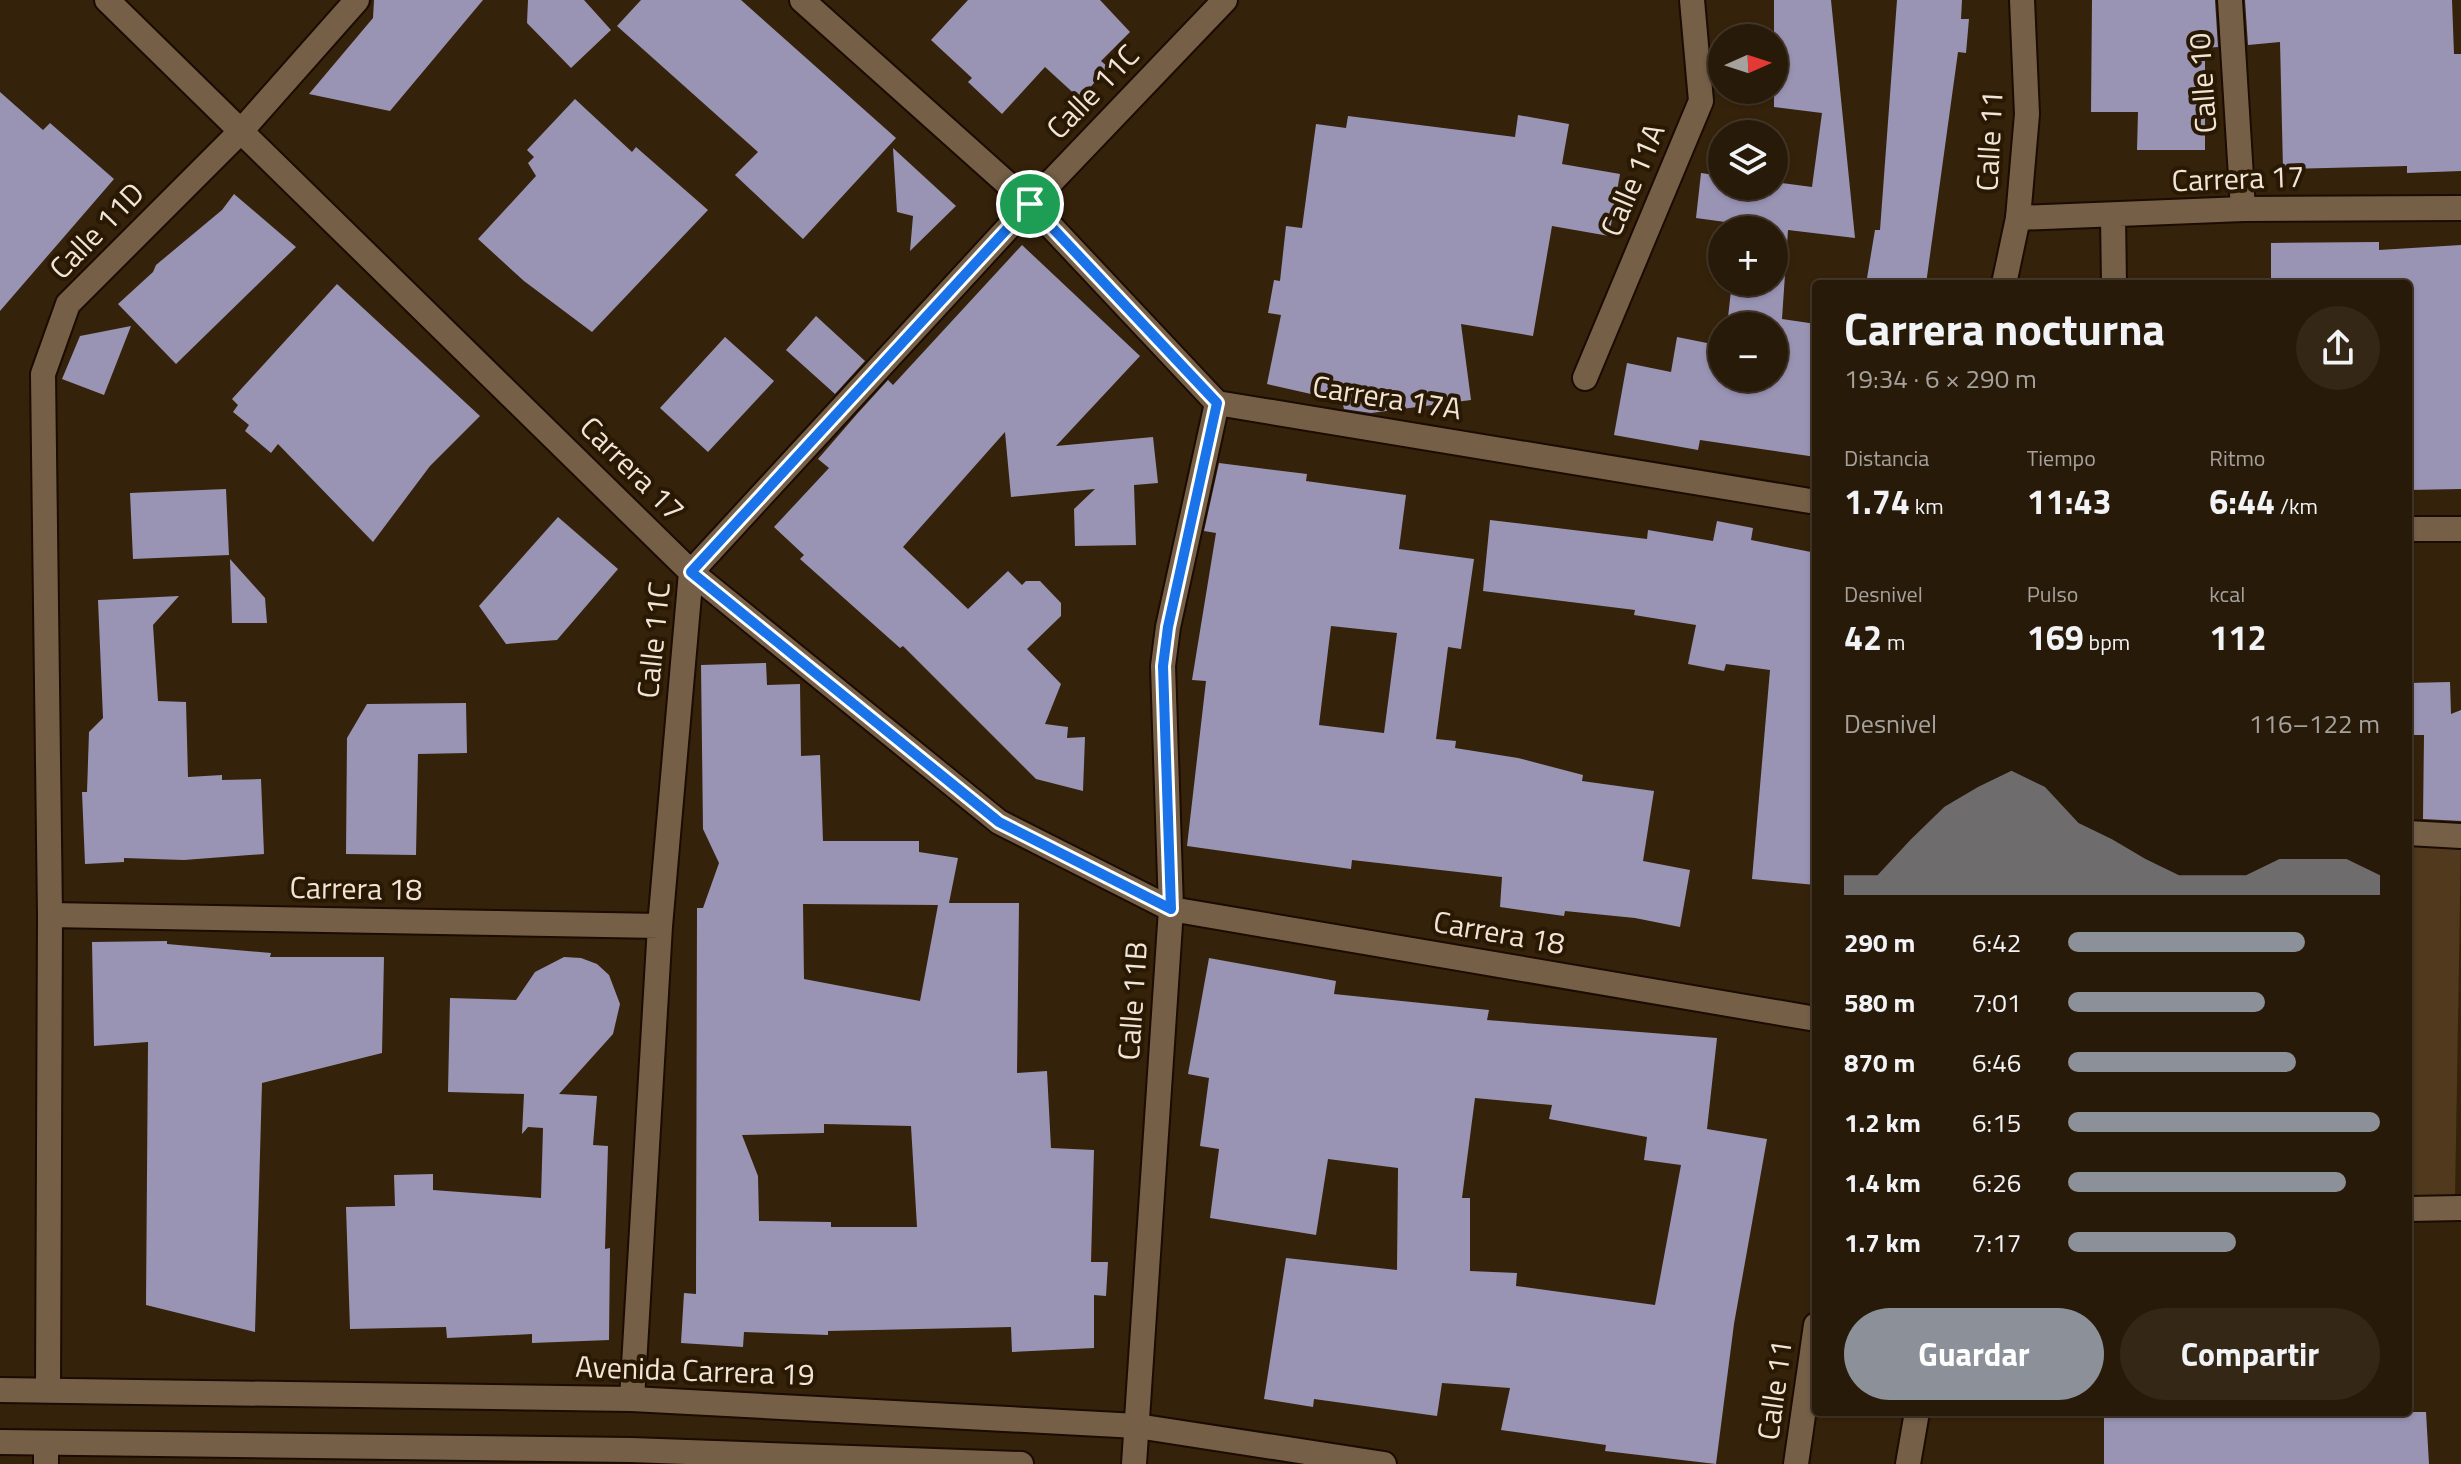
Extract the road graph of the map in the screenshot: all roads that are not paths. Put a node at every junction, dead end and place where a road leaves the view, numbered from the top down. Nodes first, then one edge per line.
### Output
1 (107, 0) edge
2 (357, 0) edge
3 (802, 0) edge
4 (1225, 0) edge
5 (1692, 0) edge
6 (2022, 0) edge
7 (2230, 0) edge
8 (242, 130) junction
9 (1030, 204) junction
10 (2461, 208) edge
11 (2243, 209) junction
12 (2113, 215) junction
13 (2018, 218) junction
14 (2005, 280) edge
15 (2114, 280) edge
16 (1585, 378) dead end
17 (1217, 403) junction
18 (1812, 501) edge
19 (2412, 529) edge
20 (2461, 529) edge
21 (691, 572) junction
22 (2412, 833) edge
23 (2461, 836) edge
24 (1171, 909) junction
25 (50, 915) junction
26 (660, 926) junction
27 (1812, 1018) edge
28 (2461, 1208) edge
29 (2412, 1209) edge
30 (1812, 1353) edge
31 (0, 1390) edge
32 (48, 1390) junction
33 (632, 1399) junction
34 (1916, 1416) edge
35 (1137, 1426) junction
36 (0, 1442) edge
37 (46, 1453) edge
38 (631, 1457) edge
39 (1021, 1464) edge
40 (1134, 1464) edge
41 (1384, 1464) edge
42 (1796, 1464) edge
43 (1908, 1464) edge

1 - 8 street, Carrera 17
2 - 8 street, Calle 11D
3 - 9 street
4 - 9 street, Calle 11C
5 - 16 street, Calle 11A
6 - 13 street, Calle 11
7 - 11 street, Calle 10
8 - 21 street, Carrera 17
8 - 25 street, Calle 11D
9 - 17 street
9 - 21 street, Calle 11C
10 - 11 street, Carrera 17
11 - 12 street, Carrera 17
12 - 13 street, Carrera 17
12 - 15 street
13 - 14 street, Calle 11
17 - 18 street, Carrera 17A
17 - 24 street, Calle 11B
19 - 20 street
21 - 24 street, Carrera 17
21 - 26 street, Calle 11C
22 - 23 street
24 - 27 street, Carrera 18
24 - 35 street, Calle 11B
25 - 26 street, Carrera 18
25 - 32 street, Calle 11D
26 - 33 street, Calle 11C
28 - 29 street
30 - 42 street, Calle 11
31 - 32 street, Avenida Carrera 19
32 - 33 street, Avenida Carrera 19
33 - 35 street, Avenida Carrera 19
34 - 43 street
35 - 40 street, Calle 11B
35 - 41 street, Avenida Carrera 19
36 - 37 street
37 - 38 street
38 - 39 street

